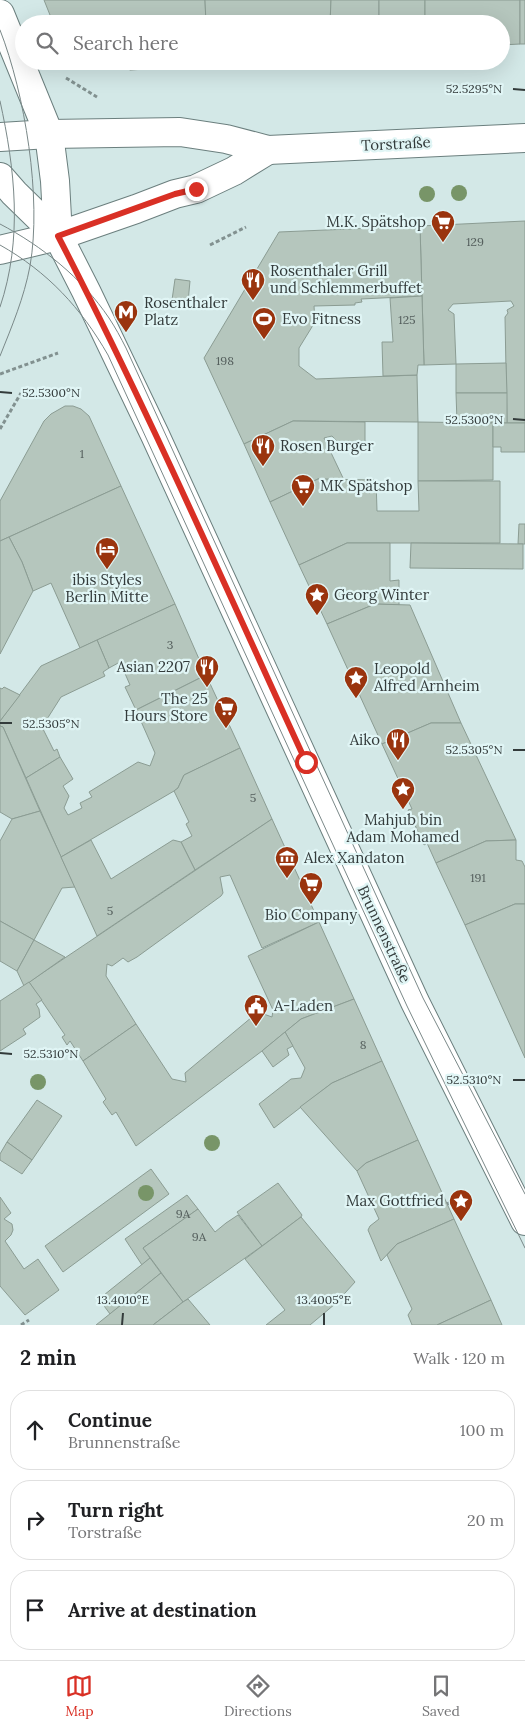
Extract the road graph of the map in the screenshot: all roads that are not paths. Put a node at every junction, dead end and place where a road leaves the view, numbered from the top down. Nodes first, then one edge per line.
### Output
1 (0, 14) edge
2 (15, 51) edge
3 (23, 70) edge
4 (49, 134) junction
5 (0, 137) edge
6 (525, 138) edge
7 (268, 150) junction
8 (0, 177) edge
9 (58, 236) junction
10 (0, 250) edge
11 (525, 1221) edge

1 - 2 main road
3 - 4 main road
4 - 5 main road
4 - 7 main road, Torstraße
4 - 9 main road
6 - 7 main road, Torstraße
7 - 9 main road, Torstraße
8 - 9 main road
9 - 10 main road, Torstraße
9 - 11 main road, Brunnenstraße

